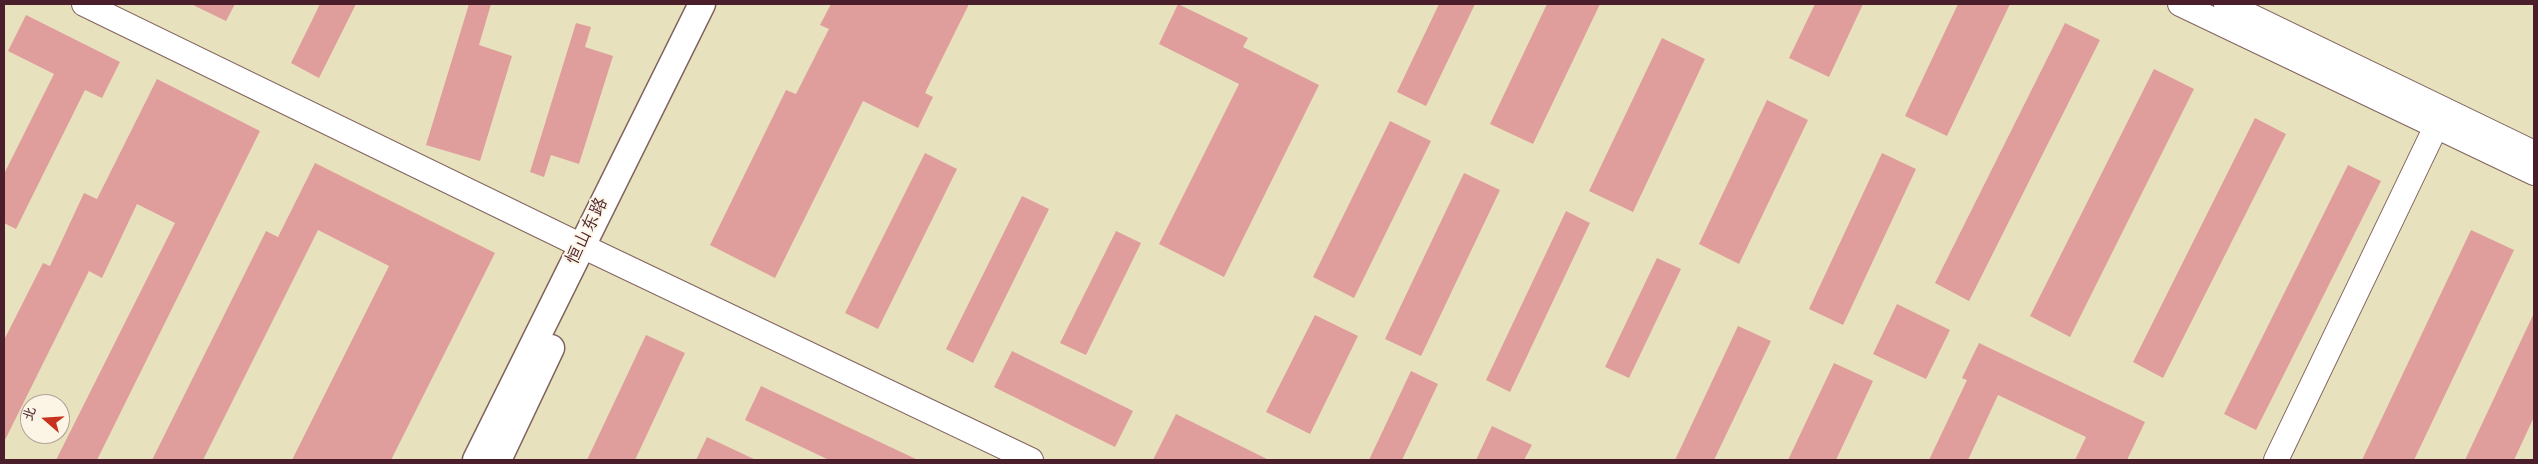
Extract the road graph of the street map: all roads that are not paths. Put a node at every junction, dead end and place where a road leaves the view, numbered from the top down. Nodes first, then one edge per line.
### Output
1 (84, 4) edge
2 (702, 4) edge
3 (718, 4) edge
4 (2180, 4) edge
5 (2226, 4) edge
6 (2447, 122) junction
7 (2534, 153) edge
8 (2534, 174) edge
9 (590, 249) junction
10 (476, 460) edge
11 (498, 460) edge
12 (1031, 460) edge
13 (2276, 460) edge
14 (2294, 460) edge

1 - 9 street
2 - 9 main road, 恒山东路
3 - 9 main road, 恒山东路
4 - 6 street
5 - 6 street
6 - 7 street
6 - 8 street
6 - 13 street
6 - 14 street
9 - 10 main road, 恒山东路
9 - 11 main road, 恒山东路
9 - 12 street

